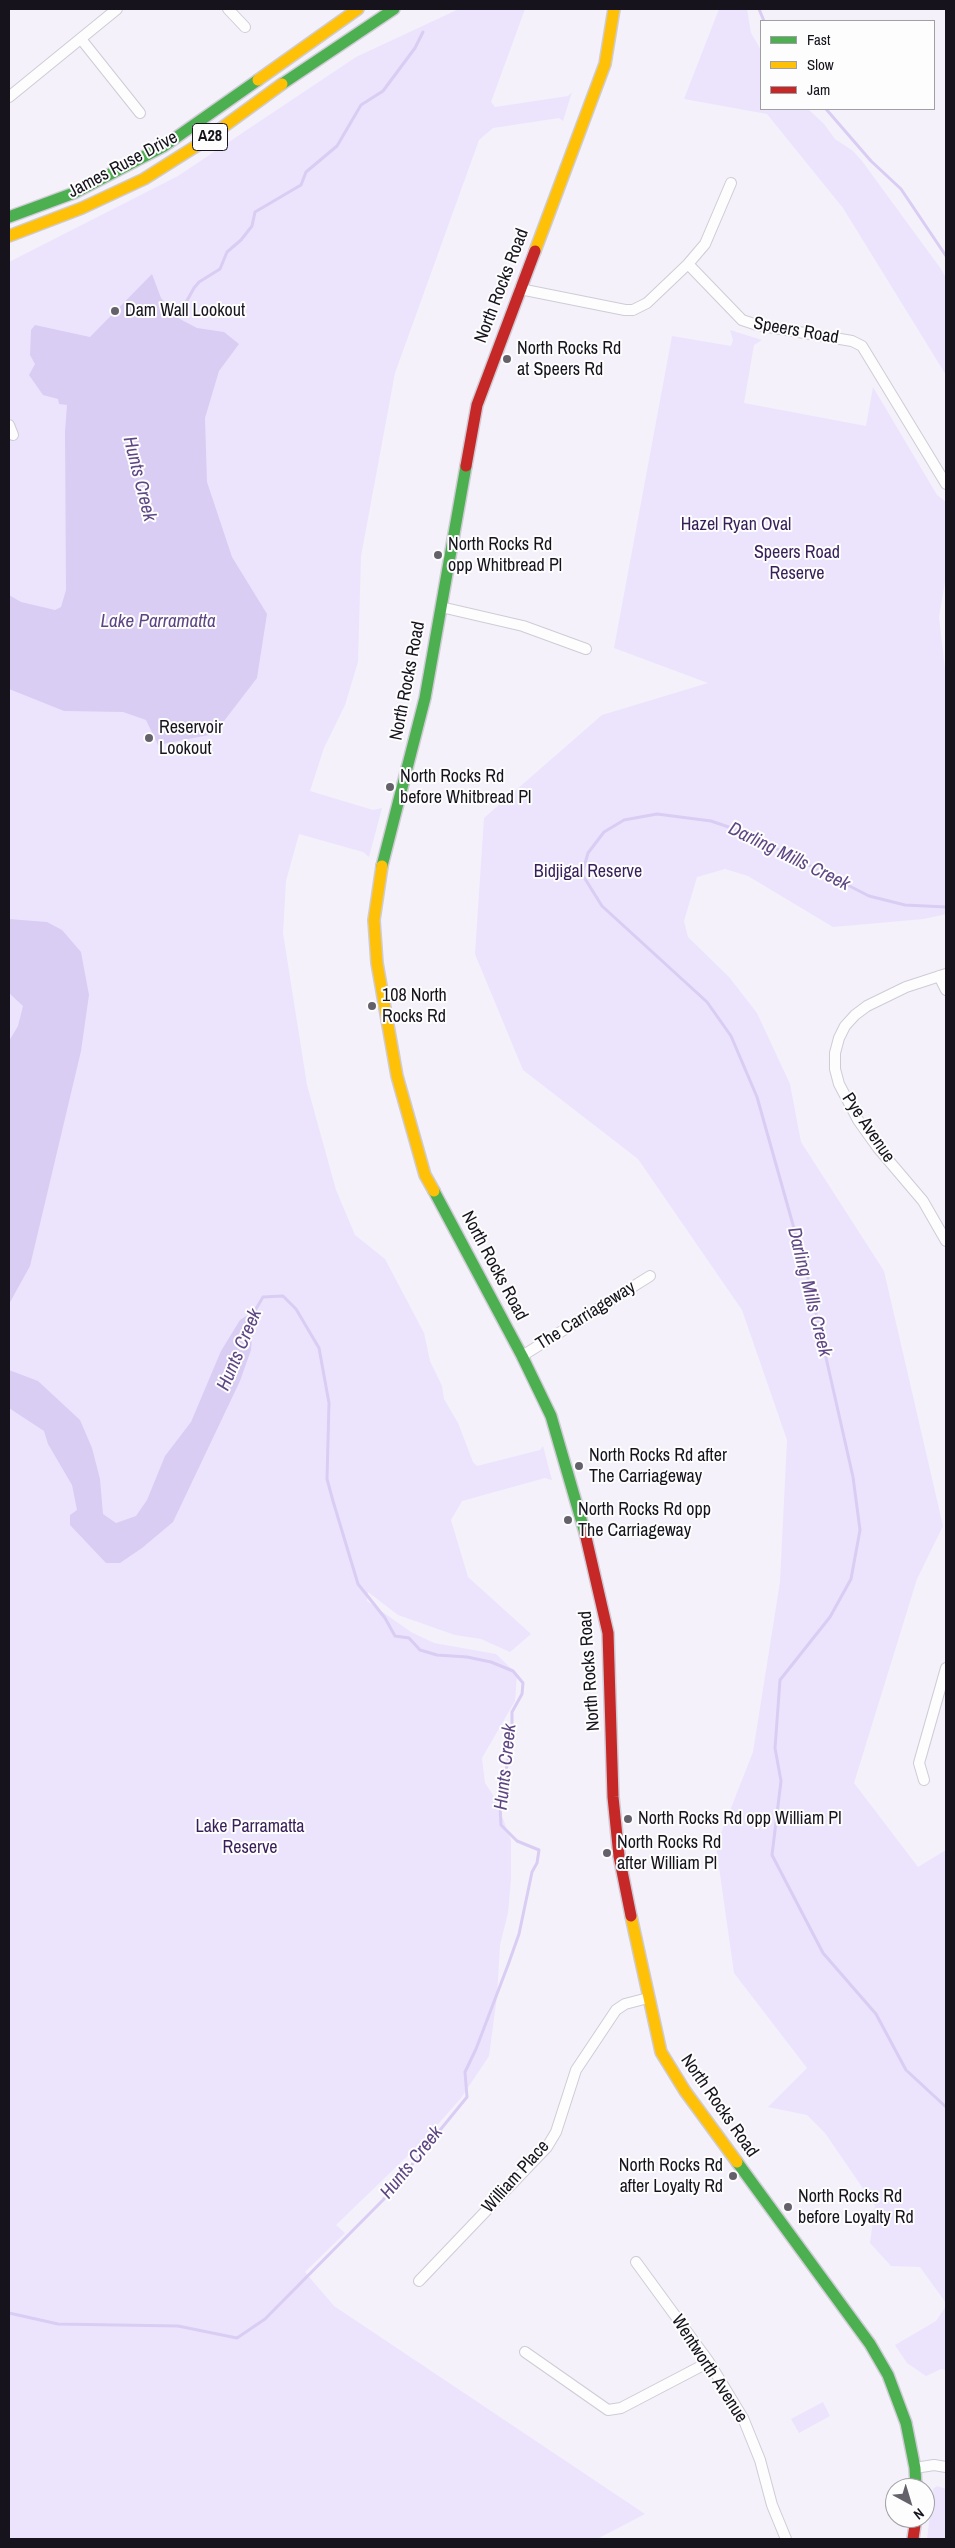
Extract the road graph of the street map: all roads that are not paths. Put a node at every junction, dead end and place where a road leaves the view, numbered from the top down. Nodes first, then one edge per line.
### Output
1 (117, 9) edge
2 (228, 9) edge
3 (358, 9) edge
4 (394, 9) edge
5 (614, 9) edge
6 (245, 27) dead end
7 (81, 39) junction
8 (9, 97) edge
9 (140, 113) dead end
10 (731, 183) dead end
11 (9, 217) edge
12 (9, 236) edge
13 (688, 264) junction
14 (520, 289) junction
15 (946, 484) edge
16 (441, 607) junction
17 (586, 649) dead end
18 (943, 975) edge
19 (946, 990) edge
20 (946, 1241) edge
21 (650, 1276) dead end
22 (522, 1356) junction
23 (946, 1668) edge
24 (924, 1780) dead end
25 (648, 1998) junction
26 (636, 2262) dead end
27 (419, 2281) dead end
28 (525, 2352) dead end
29 (709, 2362) junction
30 (946, 2467) edge
31 (915, 2468) junction
32 (916, 2478) edge
33 (786, 2539) edge

1 - 7 street
2 - 6 street
3 - 11 main road, James Ruse Drive / A28
4 - 12 main road, James Ruse Drive / A28
5 - 14 main road, North Rocks Road
7 - 8 street
7 - 9 street
10 - 13 street
13 - 14 street
13 - 15 street, Speers Road
14 - 16 main road, North Rocks Road
16 - 17 street
16 - 22 main road, North Rocks Road
18 - 19 street
18 - 20 street, Pye Avenue
21 - 22 street, The Carriageway
22 - 25 main road, North Rocks Road
23 - 24 street
25 - 27 street, William Place
25 - 31 main road, North Rocks Road
26 - 29 street, Wentworth Avenue
28 - 29 street
29 - 33 street, Wentworth Avenue
30 - 31 street
31 - 32 main road, North Rocks Road

